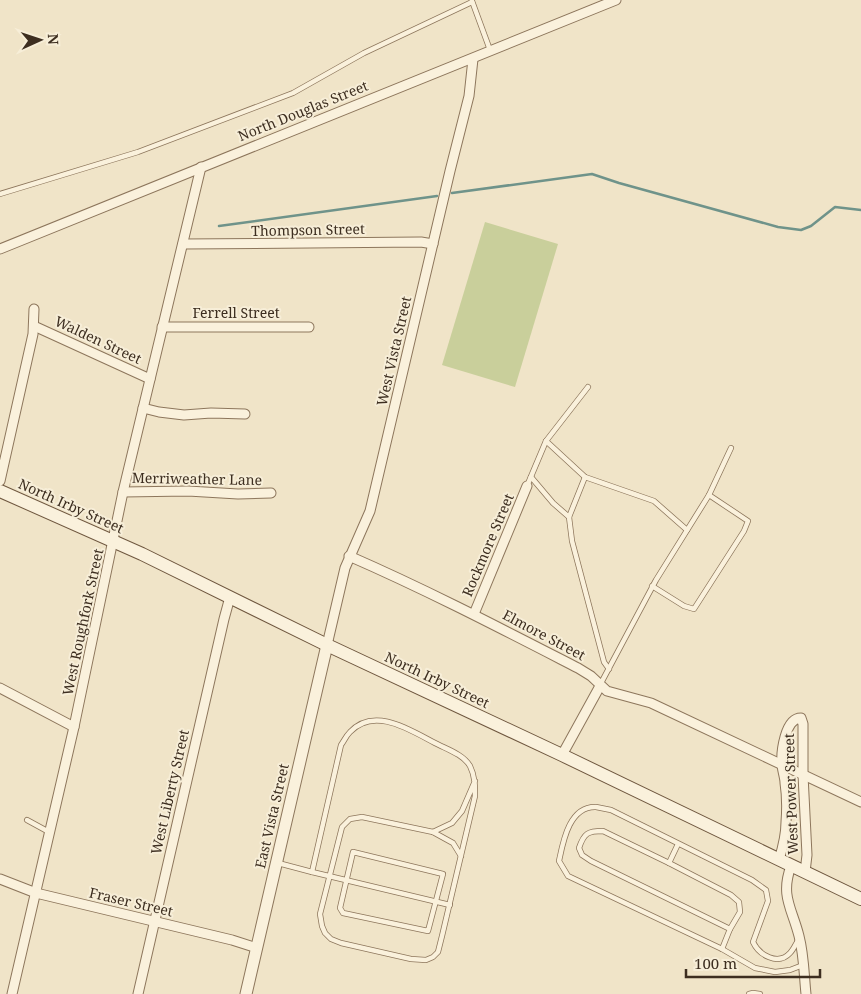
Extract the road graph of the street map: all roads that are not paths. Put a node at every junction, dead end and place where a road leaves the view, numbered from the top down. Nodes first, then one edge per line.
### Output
1 (616, 0) edge
2 (472, 1) edge
3 (490, 52) junction
4 (473, 59) junction
5 (201, 168) junction
6 (0, 194) edge
7 (183, 244) junction
8 (434, 244) junction
9 (0, 249) edge
10 (34, 310) dead end
11 (34, 326) junction
12 (162, 327) junction
13 (309, 327) dead end
14 (150, 379) junction
15 (588, 387) dead end
16 (143, 408) junction
17 (245, 414) dead end
18 (546, 441) junction
19 (731, 448) dead end
20 (531, 477) junction
21 (586, 477) junction
22 (0, 481) edge
23 (527, 486) joint
24 (0, 491) edge
25 (123, 492) junction
26 (271, 493) dead end
27 (709, 495) junction
28 (569, 516) junction
29 (687, 530) junction
30 (114, 541) junction
31 (349, 556) junction
32 (652, 586) junction
33 (230, 597) junction
34 (474, 614) junction
35 (327, 645) junction
36 (608, 669) junction
37 (600, 686) junction
38 (0, 688) edge
39 (74, 727) junction
40 (562, 755) junction
41 (782, 765) junction
42 (803, 775) junction
43 (475, 781) junction
44 (861, 802) edge
45 (27, 820) dead end
46 (50, 832) junction
47 (433, 832) junction
48 (678, 844) junction
49 (461, 856) junction
50 (779, 860) junction
51 (277, 863) junction
52 (669, 863) junction
53 (791, 866) junction
54 (312, 872) junction
55 (805, 872) junction
56 (329, 877) junction
57 (0, 879) edge
58 (345, 881) junction
59 (36, 893) junction
60 (861, 899) edge
61 (436, 902) junction
62 (450, 905) junction
63 (154, 921) junction
64 (730, 929) junction
65 (800, 937) junction
66 (257, 948) junction
67 (722, 948) junction
68 (804, 965) junction
69 (12, 994) edge
70 (138, 994) edge
71 (246, 994) edge
72 (749, 994) edge
73 (760, 994) edge
74 (806, 994) edge

1 - 3 street, North Douglas Street
2 - 3 lane
2 - 6 lane
3 - 4 street, North Douglas Street
4 - 5 street, North Douglas Street
4 - 8 street, West Vista Street
5 - 7 street, West Roughfork Street
5 - 9 street, North Douglas Street
7 - 8 street, Thompson Street
7 - 12 street, West Roughfork Street
8 - 31 street, West Vista Street
10 - 11 street
11 - 14 street, Walden Street
11 - 22 street
12 - 13 street, Ferrell Street
12 - 14 street, West Roughfork Street
14 - 16 street, West Roughfork Street
15 - 18 lane
16 - 17 street
16 - 25 street, West Roughfork Street
18 - 20 lane
18 - 21 lane
19 - 27 lane
20 - 23 lane
20 - 28 lane
21 - 28 lane
21 - 29 lane
23 - 34 street, Rockmore Street
24 - 30 main road, North Irby Street
25 - 26 street, Merriweather Lane
25 - 30 street, West Roughfork Street
27 - 29 lane
27 - 32 lane
28 - 36 lane
29 - 32 lane
30 - 33 main road, North Irby Street
30 - 39 street, West Roughfork Street
31 - 34 street, Elmore Street
31 - 35 street, West Vista Street
32 - 36 lane
33 - 35 main road, North Irby Street
33 - 63 street, West Liberty Street
34 - 37 street, Elmore Street
35 - 40 main road, North Irby Street
35 - 51 street, East Vista Street
36 - 37 lane
37 - 40 street
37 - 41 street, Elmore Street
38 - 39 street
39 - 46 street, West Roughfork Street
40 - 50 main road, North Irby Street
41 - 42 street, Elmore Street
41 - 42 street, West Power Street
41 - 50 street, West Power Street
42 - 44 street, Elmore Street
42 - 55 street, West Power Street
43 - 47 lane
43 - 49 lane
43 - 54 lane
45 - 46 lane
46 - 59 street, West Roughfork Street
47 - 49 lane
47 - 56 lane
48 - 52 lane
48 - 65 lane
48 - 67 lane
49 - 62 lane
50 - 53 main road, North Irby Street
51 - 54 lane
51 - 66 street, East Vista Street
52 - 64 lane
52 - 64 lane
53 - 55 main road, North Irby Street
53 - 65 street
54 - 56 lane
55 - 60 main road, North Irby Street
56 - 58 lane
56 - 62 lane
57 - 59 street, Fraser Street
58 - 61 lane
58 - 61 lane
58 - 61 lane
59 - 63 street, Fraser Street
59 - 69 street, West Roughfork Street
61 - 62 lane
63 - 66 street, Fraser Street
63 - 70 street, West Liberty Street
64 - 67 lane
65 - 68 street
66 - 71 street, East Vista Street
67 - 68 lane
68 - 74 street
72 - 73 lane

